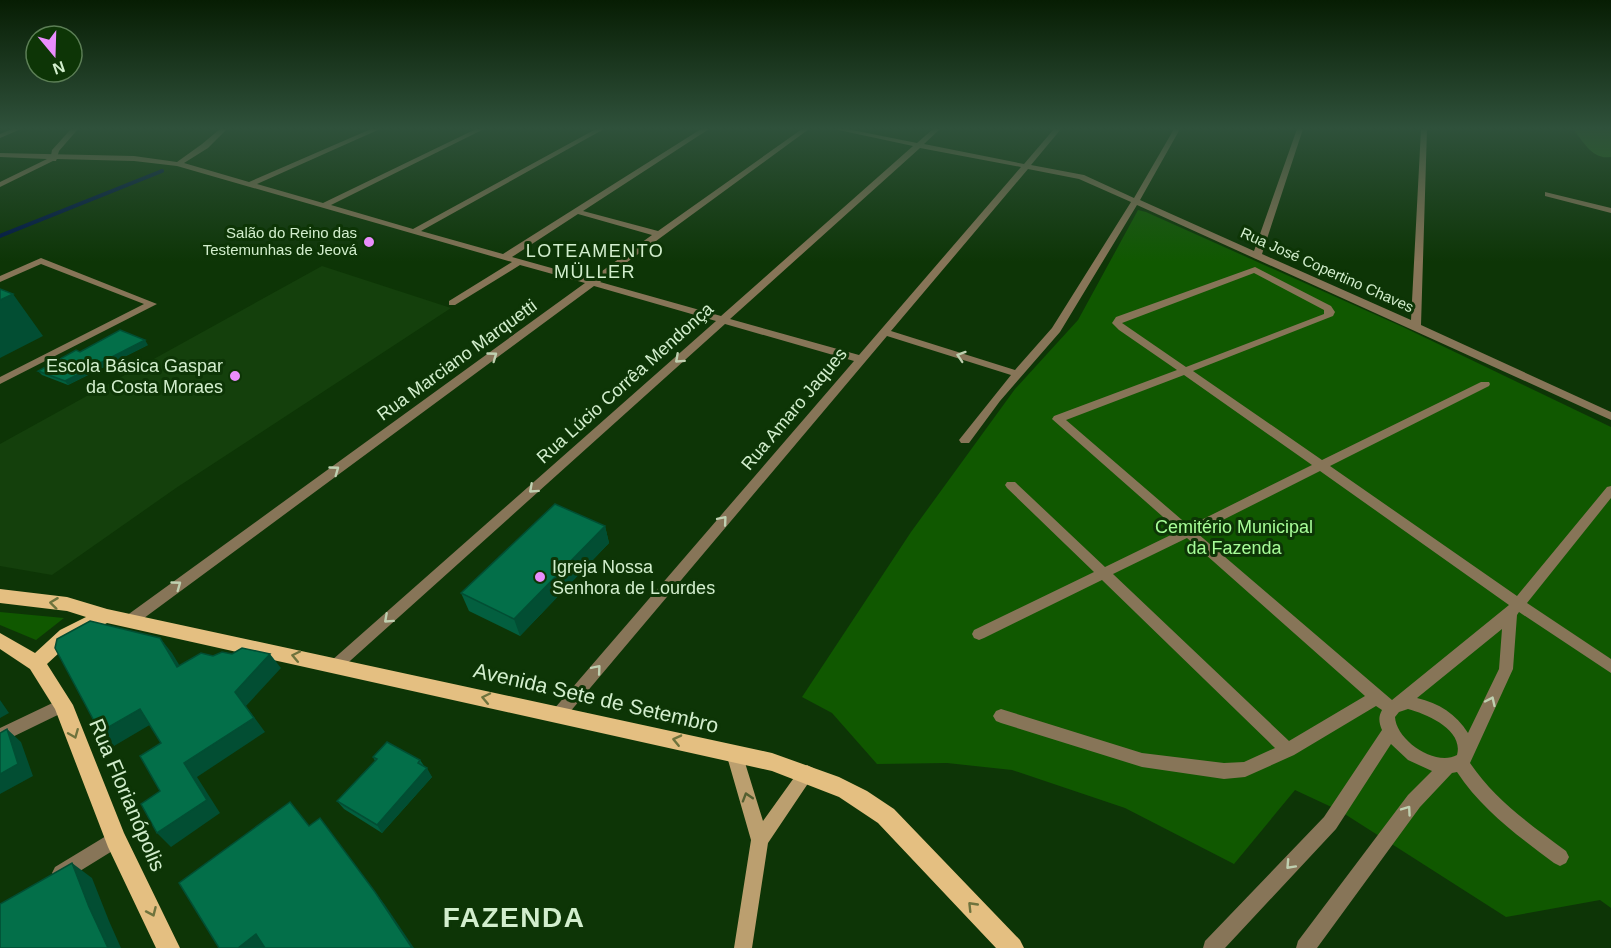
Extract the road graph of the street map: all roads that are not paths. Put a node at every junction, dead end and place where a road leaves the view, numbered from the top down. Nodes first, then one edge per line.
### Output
1 (24, 173) edge
2 (212, 173) edge
3 (276, 173) edge
4 (391, 173) edge
5 (520, 173) edge
6 (636, 173) edge
7 (744, 173) edge
8 (887, 173) edge
9 (1020, 173) edge
10 (1062, 173) edge
11 (1152, 173) edge
12 (1285, 173) edge
13 (1422, 173) edge
14 (251, 184) junction
15 (0, 185) edge
16 (1548, 194) dead end
17 (1136, 201) junction
18 (325, 206) junction
19 (1611, 211) edge
20 (575, 212) junction
21 (415, 231) junction
22 (659, 234) junction
23 (1257, 255) junction
24 (505, 257) junction
25 (520, 261) junction
26 (0, 279) edge
27 (594, 283) junction
28 (452, 303) dead end
29 (722, 321) junction
30 (1416, 326) junction
31 (884, 332) junction
32 (860, 359) junction
33 (1183, 370) junction
34 (1017, 374) junction
35 (0, 381) edge
36 (1485, 384) dead end
37 (1611, 416) edge
38 (965, 440) dead end
39 (1321, 467) junction
40 (1011, 485) dead end
41 (1611, 490) edge
42 (1188, 532) junction
43 (1104, 574) junction
44 (0, 596) edge
45 (1514, 609) junction
46 (107, 616) junction
47 (131, 620) junction
48 (979, 634) dead end
49 (0, 640) edge
50 (37, 664) junction
51 (336, 665) junction
52 (1611, 667) edge
53 (1377, 697) junction
54 (63, 705) junction
55 (1395, 706) junction
56 (559, 714) junction
57 (1001, 716) dead end
58 (1390, 732) junction
59 (0, 736) edge
60 (1288, 750) junction
61 (734, 753) junction
62 (1458, 761) junction
63 (807, 773) junction
64 (116, 838) junction
65 (760, 840) junction
66 (1560, 857) dead end
67 (47, 881) edge
68 (168, 948) edge
69 (743, 948) edge
70 (1012, 948) edge
71 (1212, 948) edge
72 (1305, 948) edge

1 - 15 street
2 - 14 street
3 - 14 street
4 - 18 street
5 - 21 street
6 - 20 street
7 - 22 street, Rua Marciano Marquetti
8 - 29 street, Rua Lúcio Corrêa Mendonça
9 - 31 street, Rua Amaro Jaques
10 - 17 street, Rua José Copertino Chaves
11 - 17 street
12 - 23 street
13 - 30 street
14 - 18 street
16 - 19 street
17 - 23 street, Rua José Copertino Chaves
17 - 34 street
18 - 21 street
20 - 22 street
20 - 24 street
21 - 24 street
22 - 27 street, Rua Marciano Marquetti
23 - 30 street, Rua José Copertino Chaves
24 - 25 street
25 - 27 street
25 - 28 street
26 - 35 street
27 - 29 street
47 -> 27 street, Rua Marciano Marquetti
29 - 32 street
29 -> 51 street, Rua Lúcio Corrêa Mendonça
30 - 37 street, Rua José Copertino Chaves
31 - 32 street, Rua Amaro Jaques
34 -> 31 street
56 -> 32 street, Rua Amaro Jaques
33 - 33 street
33 - 39 street
33 - 42 street
34 - 38 street
36 - 39 street
39 - 42 street
39 - 45 street
40 - 43 street
41 - 45 street
42 - 43 street
42 - 53 street
43 - 48 street
43 - 60 street
46 -> 44 main road, Avenida Sete de Setembro
45 - 52 street
45 - 55 street
62 -> 45 street
46 - 47 main road, Avenida Sete de Setembro
46 - 50 main road
51 -> 47 main road, Avenida Sete de Setembro
49 - 50 main road
50 - 54 main road, Rua Florianópolis
56 -> 51 main road, Avenida Sete de Setembro
53 - 55 street
53 - 60 street
54 - 59 street
54 -> 64 main road, Rua Florianópolis
55 - 58 street
55 - 62 street
61 -> 56 main road, Avenida Sete de Setembro
57 - 60 street
58 - 62 street
58 -> 71 street
61 - 63 main road, Avenida Sete de Setembro
65 -> 61 main road
62 - 66 street
72 -> 62 street
63 - 65 main road
70 -> 63 main road, Avenida Sete de Setembro
64 - 67 street
64 -> 68 main road, Rua Florianópolis
65 - 69 main road

